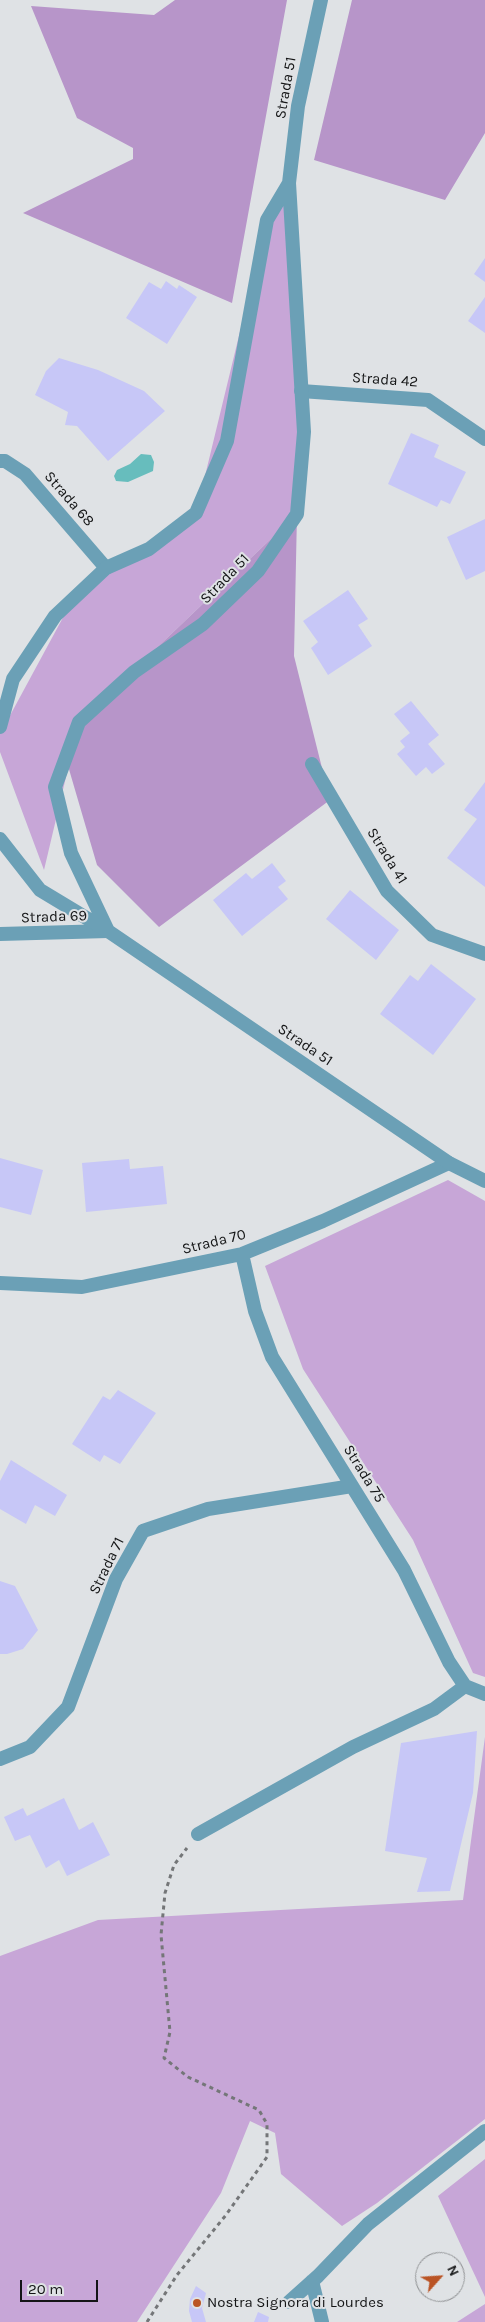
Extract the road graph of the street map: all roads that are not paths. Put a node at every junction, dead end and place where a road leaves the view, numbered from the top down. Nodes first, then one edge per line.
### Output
1 (321, 0) edge
2 (289, 183) junction
3 (301, 390) junction
4 (485, 439) edge
5 (0, 461) edge
6 (106, 568) junction
7 (0, 728) edge
8 (312, 764) dead end
9 (0, 839) edge
10 (108, 931) junction
11 (0, 934) edge
12 (485, 954) edge
13 (449, 1163) junction
14 (485, 1181) edge
15 (242, 1254) junction
16 (0, 1283) edge
17 (352, 1486) junction
18 (465, 1686) junction
19 (485, 1694) edge
20 (0, 1759) edge
21 (198, 1834) road end
22 (485, 2131) edge
23 (312, 2281) junction
24 (289, 2302) dead end
25 (322, 2322) edge

1 - 2 street, Strada 51
2 - 3 street, Strada 51
2 - 6 street, Strada 51
3 - 4 street, Strada 42
3 - 10 street, Strada 51
5 - 6 street, Strada 68
6 - 7 street, Strada 51
8 - 12 street, Strada 41
9 - 10 street, Strada 51
10 - 11 street, Strada 69
10 - 13 street, Strada 51
13 - 14 street, Strada 51
13 - 15 street, Strada 70
15 - 16 street, Strada 70
15 - 17 street, Strada 75
17 - 18 street, Strada 75
17 - 20 street, Strada 71
18 - 19 street
18 - 21 street
22 - 23 street
23 - 24 street
23 - 25 street

